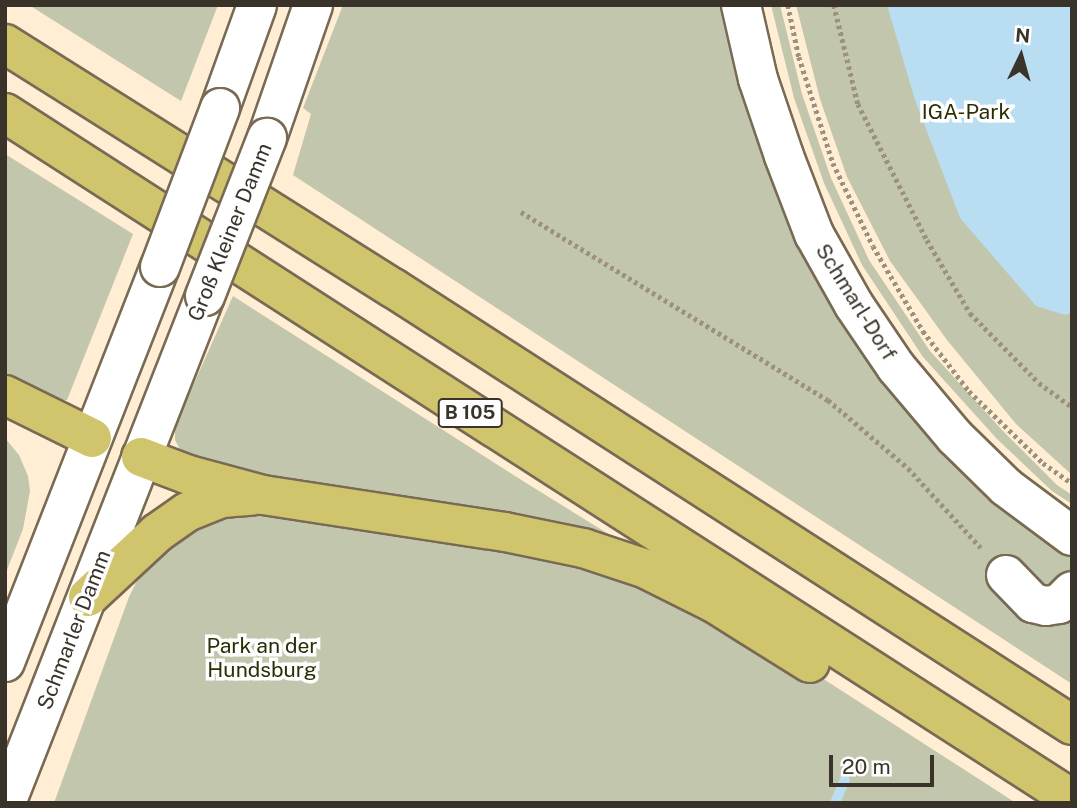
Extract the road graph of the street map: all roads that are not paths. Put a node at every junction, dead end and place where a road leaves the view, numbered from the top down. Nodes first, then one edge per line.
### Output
1 (257, 5) edge
2 (313, 5) edge
3 (741, 5) edge
4 (9, 43) edge
5 (5, 113) edge
6 (123, 359) junction
7 (5, 395) edge
8 (92, 438) junction
9 (141, 457) junction
10 (263, 495) junction
11 (1072, 536) edge
12 (1006, 575) road end
13 (1072, 591) edge
14 (88, 597) junction
15 (5, 662) edge
16 (934, 712) junction
17 (1072, 726) edge
18 (1072, 799) edge
19 (6, 803) edge

1 - 6 street, bridge
2 - 9 street, Groß Kleiner Damm, bridge
3 - 11 street, Schmarl-Dorf
4 - 17 highway
5 - 16 highway, B 105
6 - 8 street
6 - 9 street
7 - 8 highway
8 - 9 street
8 - 15 street
9 - 10 highway
9 - 14 street, Schmarler Damm
10 - 14 highway
10 - 16 highway
12 - 13 street
14 - 19 street, Schmarler Damm
16 - 18 highway, B 105

